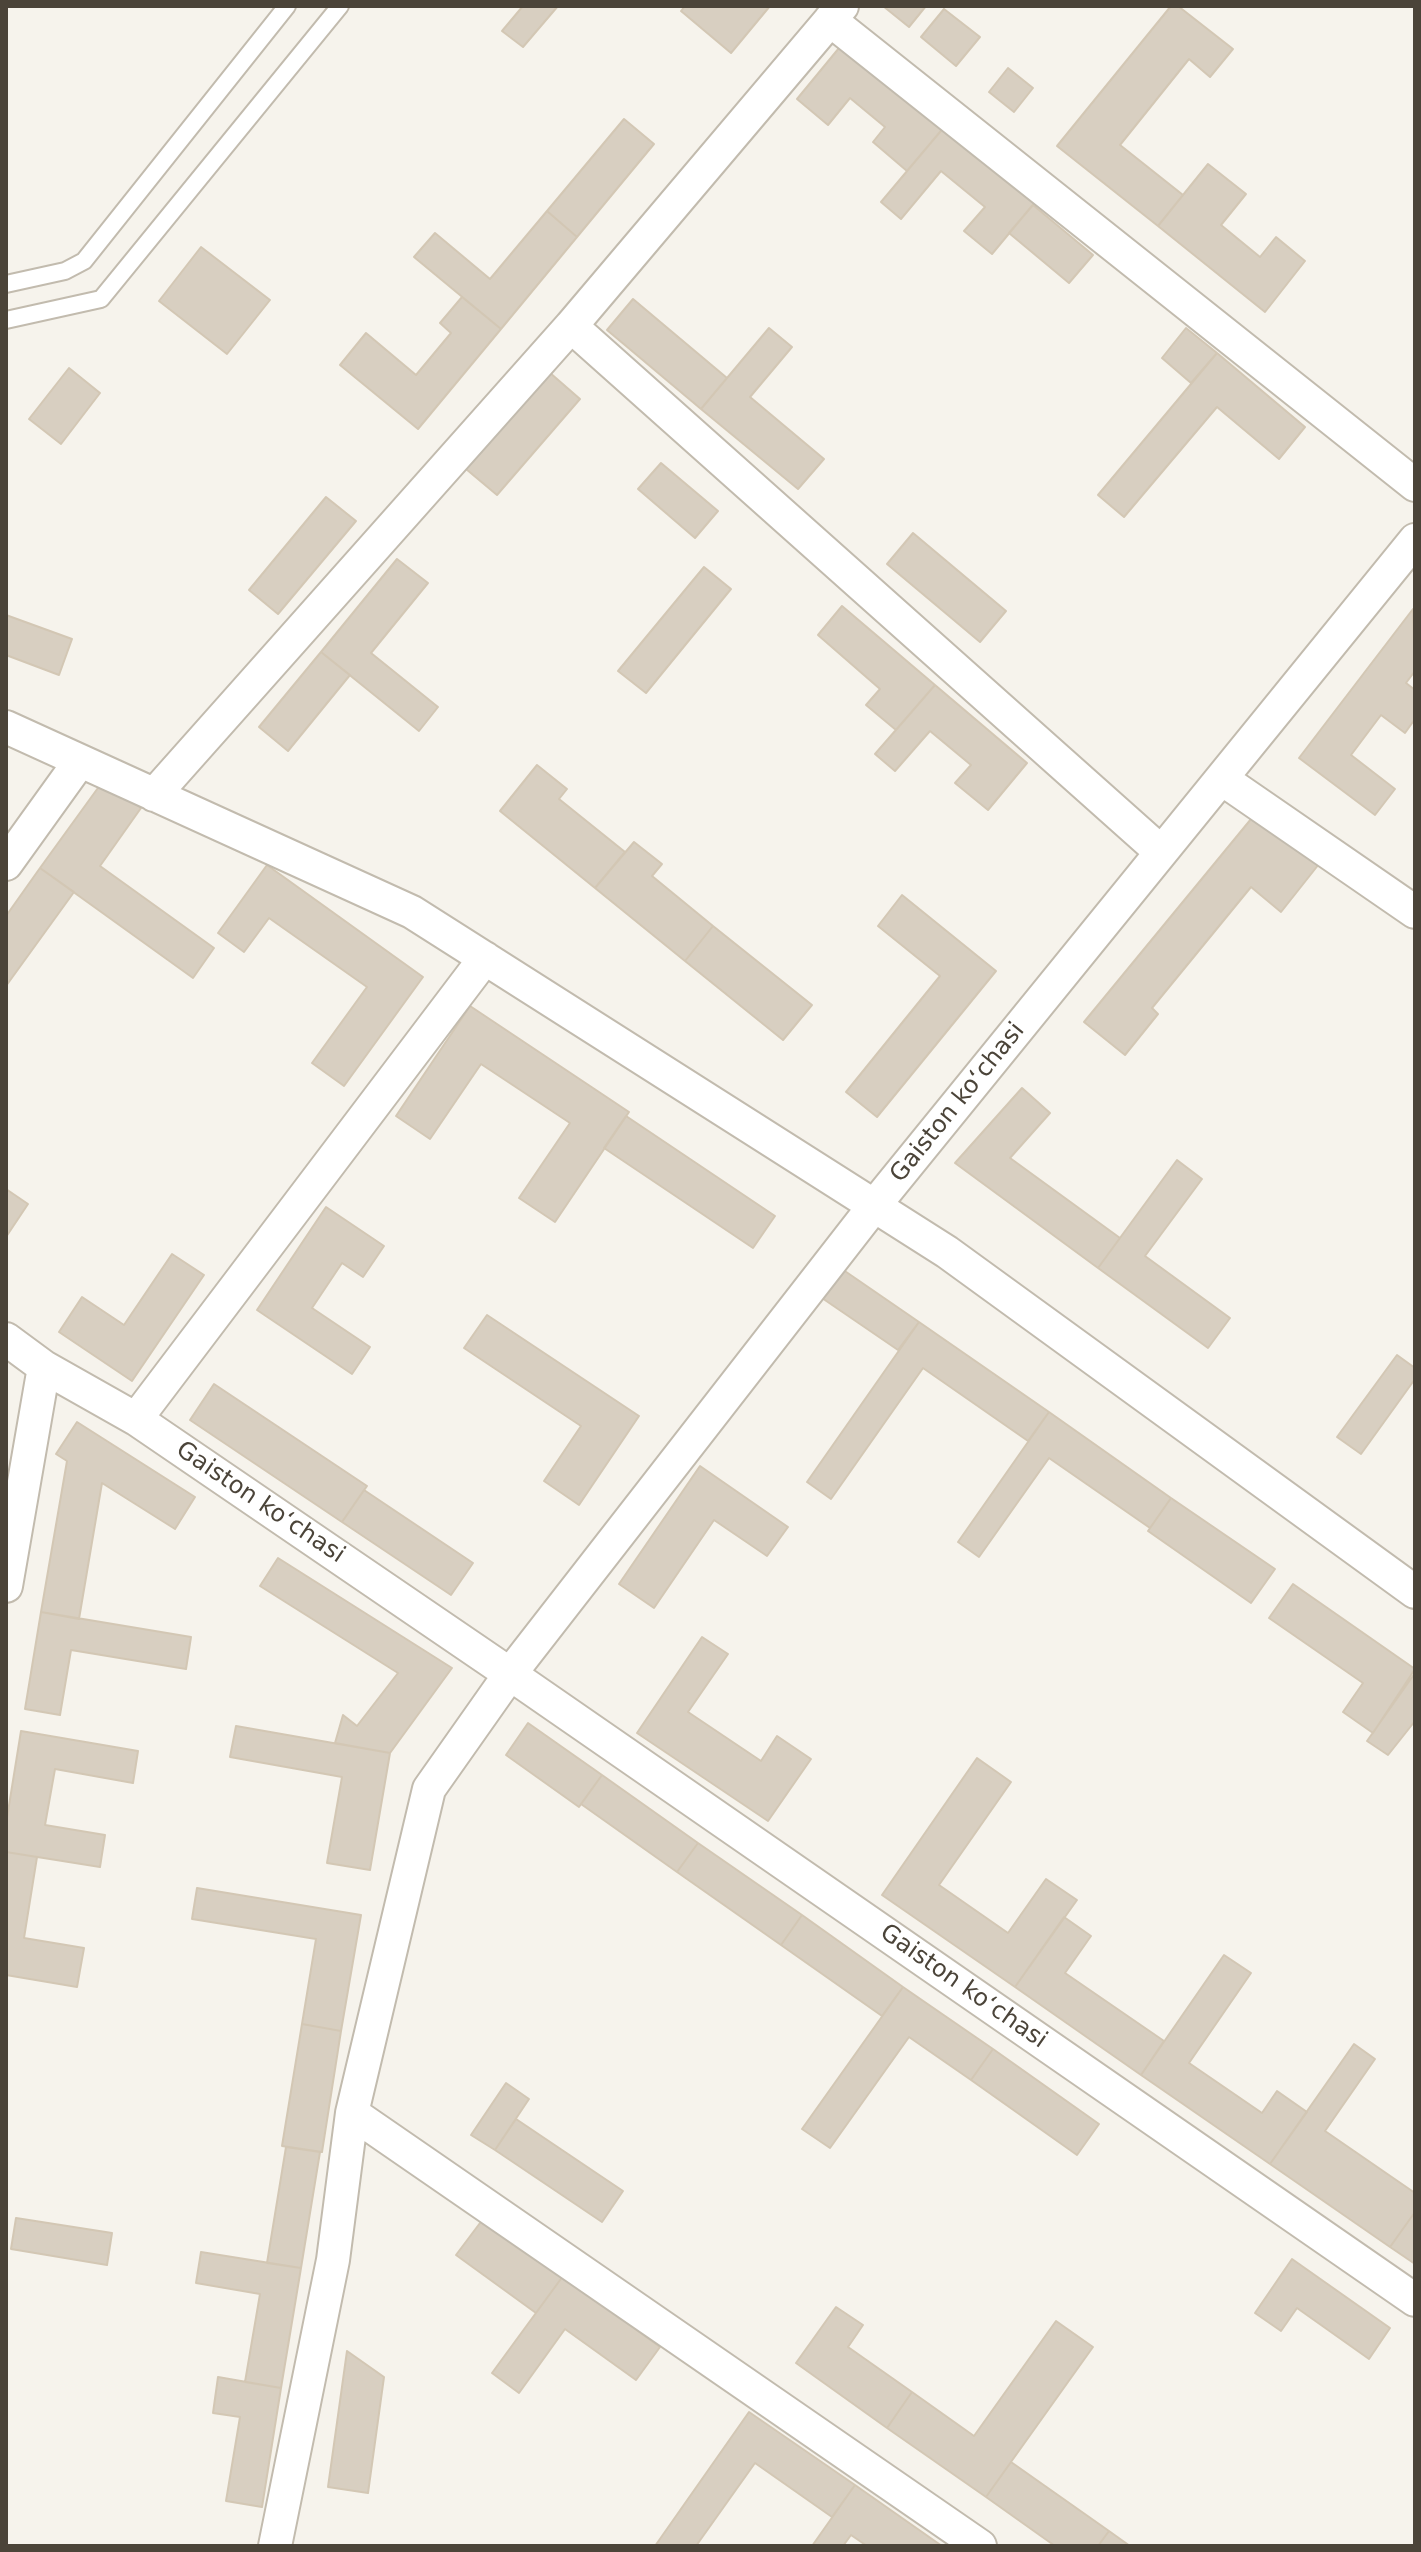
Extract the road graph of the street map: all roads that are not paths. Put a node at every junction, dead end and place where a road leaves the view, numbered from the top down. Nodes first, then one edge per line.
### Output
1 (287, 6) edge
2 (340, 6) edge
3 (836, 13) edge
4 (6, 284) edge
5 (6, 320) edge
6 (571, 326) junction
7 (1415, 485) edge
8 (1415, 540) edge
9 (6, 727) edge
10 (80, 761) junction
11 (1222, 779) junction
12 (154, 795) junction
13 (1161, 852) junction
14 (6, 864) edge
15 (1415, 912) edge
16 (485, 958) junction
17 (874, 1206) junction
18 (6, 1339) edge
19 (44, 1367) junction
20 (136, 1419) junction
21 (6, 1586) edge
22 (1415, 1592) edge
23 (510, 1674) junction
24 (352, 2113) junction
25 (1415, 2300) edge
26 (275, 2546) edge
27 (980, 2546) edge

1 - 4 lane
2 - 5 lane
3 - 6 street
3 - 7 street
6 - 12 street
6 - 13 street
8 - 11 street, Gaiston koʻchasi
9 - 10 street
10 - 12 street
10 - 14 street
11 - 13 street, Gaiston koʻchasi
11 - 15 street
12 - 16 street
13 - 17 street, Gaiston koʻchasi
16 - 17 street
16 - 20 street
17 - 22 street
17 - 23 street, Gaiston koʻchasi
18 - 19 street, Gaiston koʻchasi
19 - 20 street, Gaiston koʻchasi
19 - 21 street
20 - 23 street, Gaiston koʻchasi
23 - 24 street
23 - 25 street, Gaiston koʻchasi
24 - 26 street
24 - 27 street

